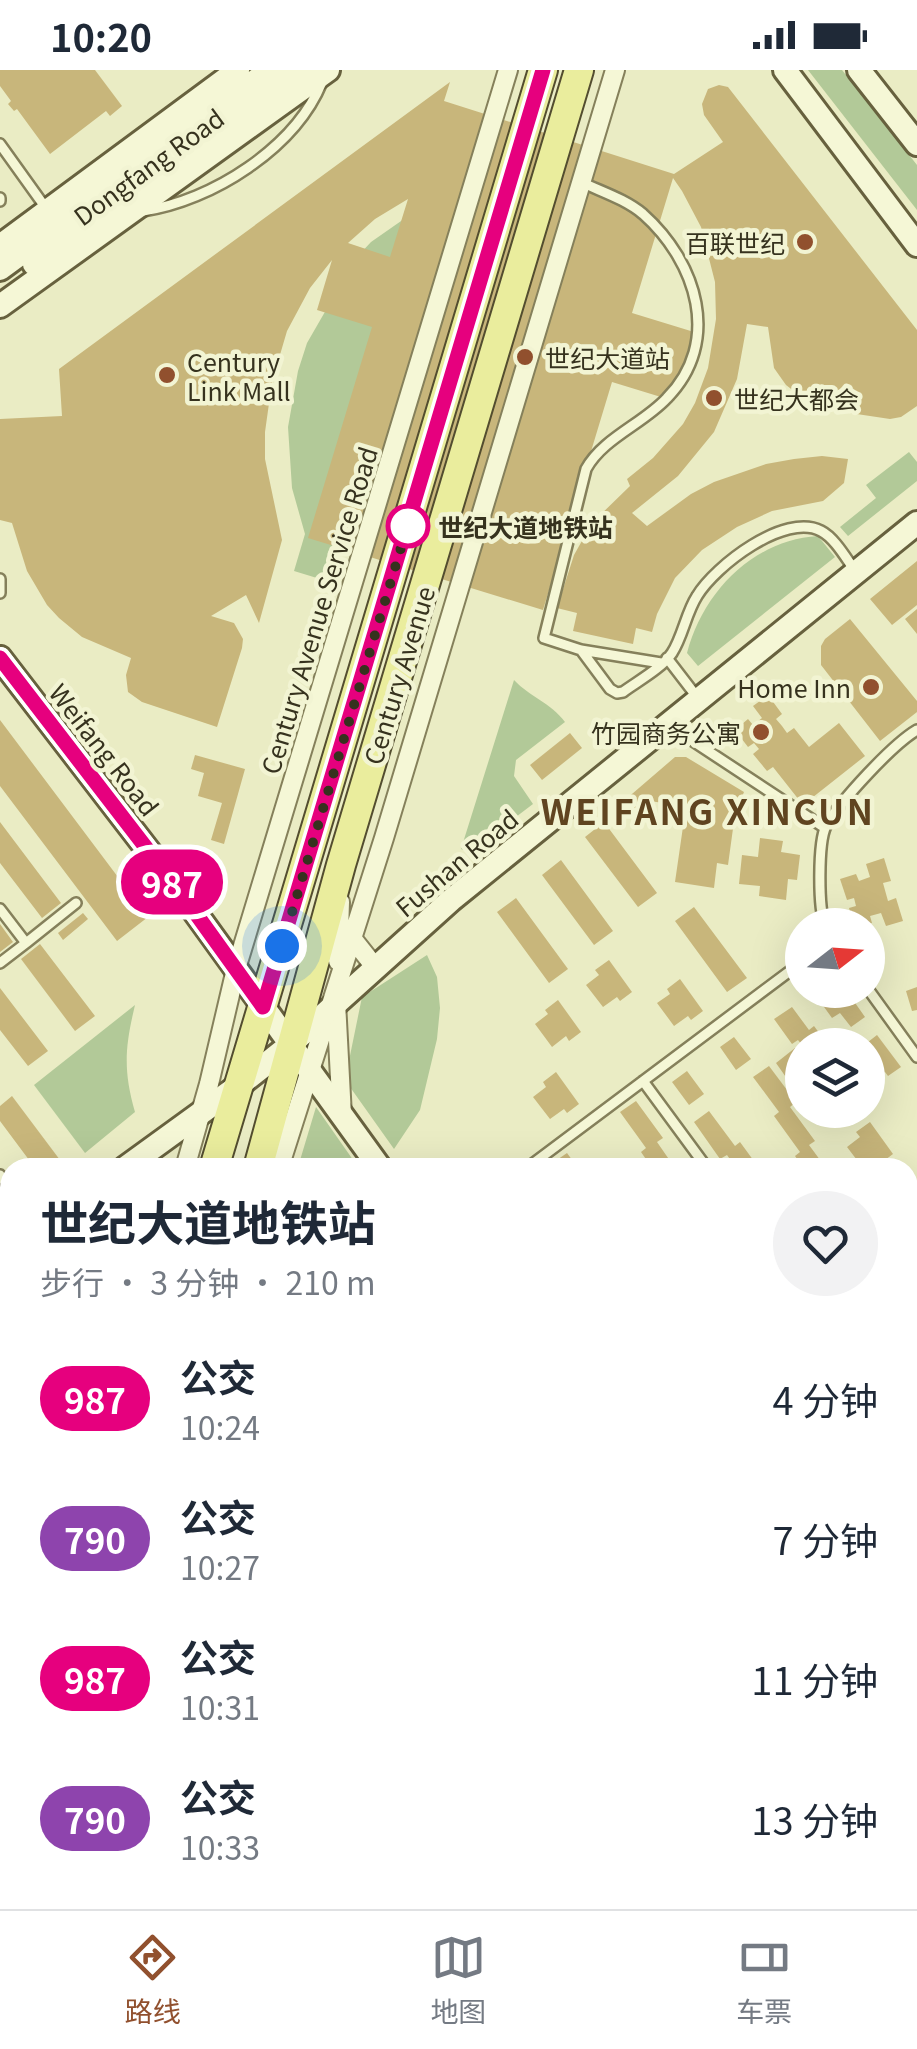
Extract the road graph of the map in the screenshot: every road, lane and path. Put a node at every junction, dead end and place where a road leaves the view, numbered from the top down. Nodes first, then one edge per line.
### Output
1 (238, 70) edge
2 (270, 70) edge
3 (298, 70) edge
4 (508, 70) edge
5 (543, 70) edge
6 (579, 70) edge
7 (615, 70) edge
8 (785, 70) edge
9 (859, 70) edge
10 (328, 71) edge
11 (0, 144) edge
12 (917, 144) edge
13 (581, 182) junction
14 (48, 211) junction
15 (917, 245) edge
16 (0, 246) edge
17 (0, 269) edge
18 (0, 291) edge
19 (0, 306) edge
20 (917, 523) edge
21 (856, 572) junction
22 (0, 579) edge
23 (0, 593) edge
24 (581, 650) junction
25 (0, 658) edge
26 (664, 661) junction
27 (699, 700) junction
28 (668, 724) junction
29 (917, 730) edge
30 (824, 828) junction
31 (341, 865) junction
32 (76, 904) dead end
33 (821, 908) edge
34 (0, 910) edge
35 (352, 938) junction
36 (26, 943) junction
37 (0, 963) edge
38 (375, 967) junction
39 (236, 969) junction
40 (785, 975) edge
41 (334, 999) junction
42 (263, 1007) junction
43 (881, 1008) edge
44 (290, 1045) junction
45 (917, 1058) edge
46 (308, 1070) junction
47 (643, 1081) junction
48 (238, 1086) junction
49 (201, 1113) junction
50 (342, 1116) junction
51 (139, 1158) edge
52 (187, 1158) edge
53 (217, 1158) edge
54 (261, 1158) edge
55 (282, 1158) edge
56 (373, 1158) edge
57 (540, 1158) edge
58 (701, 1158) edge

1 - 14 main road, Dongfang Road
2 - 17 main road, Dongfang Road
3 - 18 main road, Dongfang Road
4 - 39 street, Century Avenue Service Road
5 - 42 main road, Century Avenue
6 - 31 main road, Century Avenue
7 - 13 street
8 - 15 main road
9 - 12 main road
10 - 19 main road, Dongfang Road
11 - 14 lane
13 - 24 lane
13 - 35 street
14 - 16 main road, Dongfang Road
20 - 21 main road, Fushan Road
21 - 26 lane
21 - 27 main road, Fushan Road
22 - 23 lane
24 - 26 lane
24 - 26 lane
25 - 39 main road, Weifang Road
26 - 27 lane
27 - 28 main road, Fushan Road
28 - 30 lane
28 - 38 main road, Fushan Road
29 - 30 lane
30 - 33 lane
31 - 41 street
31 - 44 main road, Century Avenue
32 - 36 lane
34 - 36 lane
35 - 38 street
35 - 41 street
36 - 37 lane
38 - 41 main road, Fushan Road
39 - 42 main road, Weifang Road
39 - 49 street, Century Avenue Service Road
40 - 47 lane
41 - 44 main road, Fushan Road
41 - 46 street
41 - 50 street
42 - 44 main road, Weifang Road
42 - 48 main road, Century Avenue
43 - 45 lane
44 - 46 main road, Weifang Road
44 - 48 main road, Fushan Road
44 - 54 main road, Century Avenue
46 - 50 main road, Weifang Road
46 - 55 street
47 - 57 lane
47 - 58 lane
48 - 49 main road, Fushan Road
48 - 53 main road, Century Avenue
49 - 51 main road, Fushan Road
49 - 52 street, Century Avenue Service Road
50 - 56 main road, Weifang Road

